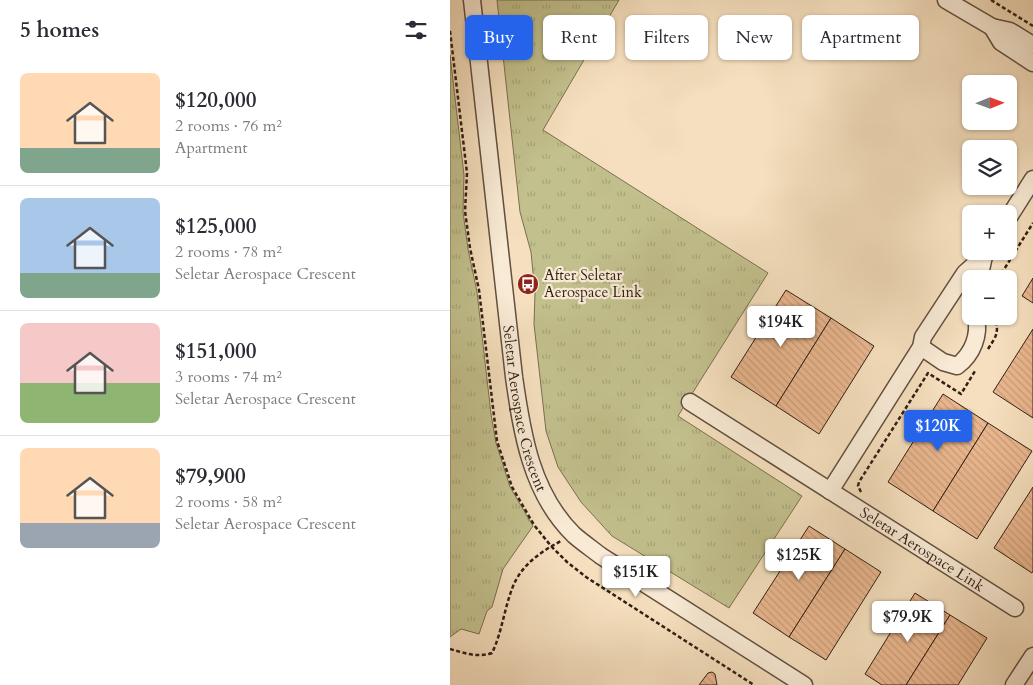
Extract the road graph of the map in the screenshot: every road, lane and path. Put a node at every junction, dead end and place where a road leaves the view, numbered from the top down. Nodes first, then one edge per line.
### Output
1 (472, 0) edge
2 (946, 0) edge
3 (991, 0) edge
4 (1033, 26) edge
5 (992, 27) junction
6 (450, 31) edge
7 (1033, 45) edge
8 (1033, 63) edge
9 (1033, 179) edge
10 (1017, 205) edge
11 (1033, 223) edge
12 (979, 260) edge
13 (1004, 270) edge
14 (978, 325) edge
15 (921, 347) junction
16 (928, 373) dead end
17 (690, 402) dead end
18 (830, 491) junction
19 (861, 492) dead end
20 (574, 534) junction
21 (550, 546) junction
22 (1015, 608) dead end
23 (450, 649) edge
24 (1033, 656) edge
25 (754, 685) edge
26 (804, 685) edge
27 (1014, 685) edge

1 - 20 street, Seletar Aerospace Crescent
2 - 5 street
3 - 4 path
5 - 7 street
5 - 8 street
6 - 21 path
9 - 10 street
11 - 13 path
12 - 15 street
14 - 15 street
15 - 18 street
16 - 19 path
17 - 18 street, Seletar Aerospace Link
18 - 22 street, Seletar Aerospace Link
20 - 21 path
20 - 26 street, Seletar Aerospace Crescent
21 - 23 path
21 - 25 path
24 - 27 street

